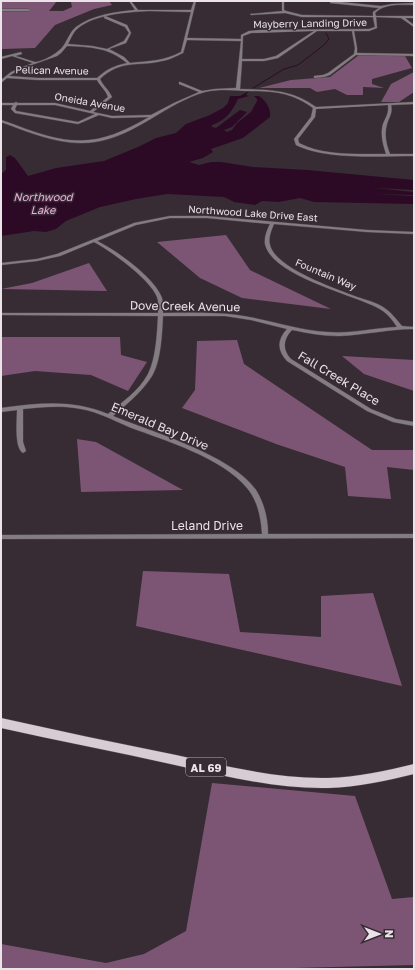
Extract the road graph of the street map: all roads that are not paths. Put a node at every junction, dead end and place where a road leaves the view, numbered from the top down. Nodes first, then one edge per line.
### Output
1 (130, 1) edge
2 (195, 1) edge
3 (283, 1) edge
4 (331, 2) edge
5 (414, 4) edge
6 (381, 7) junction
7 (1, 10) edge
8 (29, 10) dead end
9 (137, 11) junction
10 (193, 11) junction
11 (285, 12) junction
12 (251, 14) dead end
13 (374, 16) junction
14 (105, 17) junction
15 (402, 17) junction
16 (414, 17) edge
17 (414, 26) edge
18 (316, 31) junction
19 (353, 31) junction
20 (186, 39) junction
21 (241, 40) junction
22 (66, 45) junction
23 (108, 49) junction
24 (21, 53) dead end
25 (355, 54) junction
26 (414, 55) edge
27 (13, 56) junction
28 (1, 58) edge
29 (240, 60) junction
30 (34, 62) junction
31 (130, 64) junction
32 (6, 77) junction
33 (316, 77) dead end
34 (98, 79) junction
35 (1, 82) edge
36 (180, 82) dead end
37 (238, 90) junction
38 (202, 92) junction
39 (16, 103) junction
40 (414, 103) edge
41 (1, 104) edge
42 (390, 104) junction
43 (315, 108) junction
44 (91, 112) junction
45 (98, 114) junction
46 (151, 116) junction
47 (1, 121) edge
48 (388, 154) junction
49 (414, 155) edge
50 (272, 223) junction
51 (414, 233) edge
52 (95, 241) junction
53 (1, 264) edge
54 (1, 314) edge
55 (160, 314) junction
56 (400, 327) junction
57 (291, 328) junction
58 (414, 328) edge
59 (20, 408) junction
60 (1, 410) edge
61 (110, 416) junction
62 (414, 424) edge
63 (23, 451) dead end
64 (265, 536) junction
65 (414, 536) edge
66 (1, 537) edge
67 (1, 723) edge
68 (414, 769) edge

1 - 9 street
2 - 10 street
3 - 11 street
4 - 6 street
5 - 6 street, Mayberry Landing Drive
6 - 13 street, Mayberry Landing Drive
7 - 8 street
9 - 10 street
9 - 14 street
10 - 20 street
11 - 12 street
11 - 13 street
13 - 15 street
13 - 19 street, Mayberry Landing Drive
14 - 22 street
14 - 23 street
15 - 16 street
15 - 17 street
18 - 19 street, Mayberry Landing Drive
18 - 21 street, Mayberry Landing Drive
18 - 29 street
19 - 25 street
20 - 21 street
20 - 31 street
21 - 29 street, Mayberry Landing Drive
22 - 23 street
22 - 30 street
23 - 31 street
24 - 27 street
25 - 26 street
25 - 33 street
27 - 28 street
27 - 30 street
29 - 37 street, Mayberry Landing Drive
30 - 32 street
31 - 34 street
32 - 34 street, Pelican Avenue
32 - 35 street
34 - 44 street
36 - 38 street
37 - 38 street
37 - 43 street
38 - 46 street
39 - 41 street, Oneida Avenue
39 - 44 street, Oneida Avenue
39 - 45 street
40 - 42 street
42 - 43 street
42 - 48 street
43 - 48 street
44 - 45 street, Oneida Avenue
45 - 46 street, Oneida Avenue
46 - 47 street
48 - 49 street
50 - 51 street, Northwood Lake Drive East
50 - 52 street, Northwood Lake Drive East
50 - 56 street, Fountain Way
52 - 53 street, Northwood Lake Drive East
52 - 55 street
54 - 55 street, Dove Creek Avenue
55 - 57 street, Dove Creek Avenue
55 - 61 street
56 - 57 street, Dove Creek Avenue
56 - 58 street, Dove Creek Avenue
57 - 62 street, Fall Creek Place
59 - 60 street, Emerald Bay Drive
59 - 61 street, Emerald Bay Drive
59 - 63 street
61 - 64 street, Emerald Bay Drive
64 - 65 street, Leland Drive
64 - 66 street, Leland Drive
67 - 68 main road, AL 69

